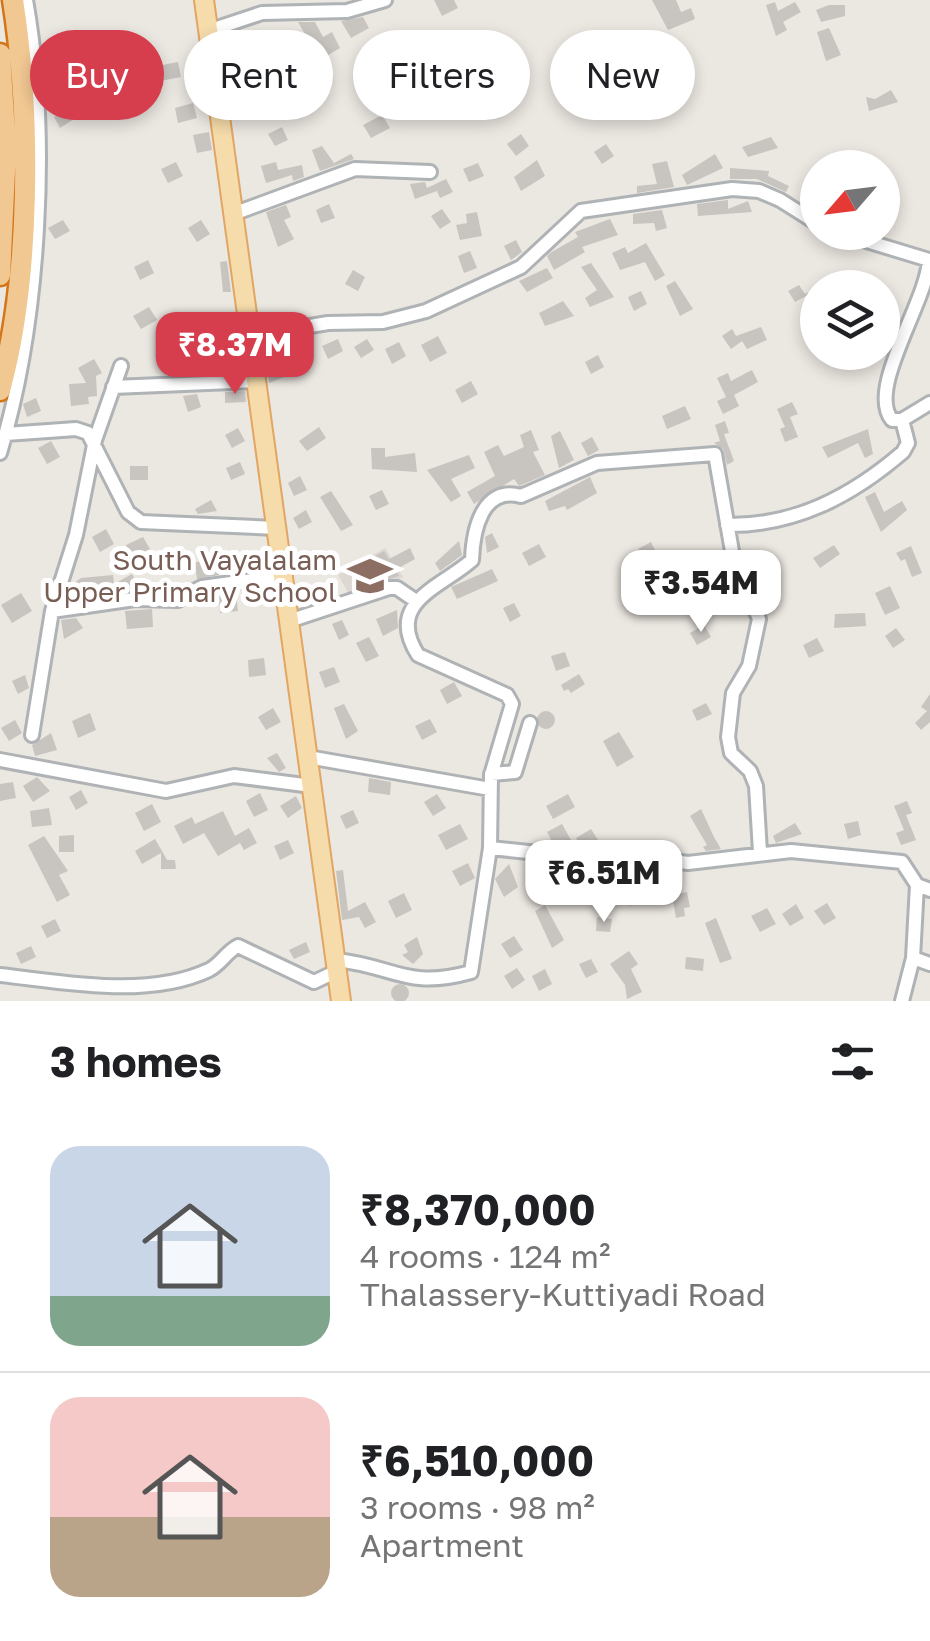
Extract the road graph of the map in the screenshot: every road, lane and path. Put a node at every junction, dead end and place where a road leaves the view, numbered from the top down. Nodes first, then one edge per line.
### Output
1 (13, 0) edge
2 (26, 0) edge
3 (204, 0) edge
4 (384, 0) edge
5 (208, 30) edge
6 (211, 30) edge
7 (0, 54) edge
8 (221, 120) edge
9 (430, 172) dead end
10 (234, 214) junction
11 (800, 214) edge
12 (896, 250) edge
13 (0, 275) edge
14 (250, 336) junction
15 (121, 366) dead end
16 (256, 380) junction
17 (114, 387) junction
18 (0, 390) edge
19 (930, 402) edge
20 (902, 420) junction
21 (6, 434) junction
22 (95, 440) junction
23 (0, 454) edge
24 (727, 524) junction
25 (276, 528) junction
26 (283, 576) junction
27 (416, 601) junction
28 (52, 611) junction
29 (289, 621) junction
30 (530, 724) dead end
31 (32, 735) dead end
32 (308, 757) junction
33 (0, 760) edge
34 (490, 781) junction
35 (312, 786) junction
36 (490, 848) junction
37 (760, 852) junction
38 (924, 887) edge
39 (912, 958) junction
40 (930, 964) edge
41 (337, 965) junction
42 (0, 975) edge
43 (341, 1001) edge
44 (902, 1001) edge

1 - 18 highway
2 - 21 street
3 - 5 main road
4 - 6 street
7 - 13 highway
8 - 10 main road
9 - 10 street
10 - 14 main road
11 - 14 street
12 - 20 street
14 - 16 main road
15 - 17 street
16 - 17 street
16 - 25 main road
17 - 22 street
19 - 20 street
20 - 24 street
21 - 22 street
21 - 23 street
22 - 25 street
22 - 28 street
24 - 27 street
24 - 37 street
25 - 26 main road
26 - 28 street
26 - 29 main road
27 - 29 street
27 - 34 street
28 - 31 street
29 - 32 main road
30 - 34 street
32 - 34 street
32 - 35 main road
33 - 35 street
34 - 36 street
35 - 41 main road
36 - 37 street
36 - 41 street
37 - 38 street
38 - 39 street
39 - 40 street
39 - 44 street
41 - 42 street
41 - 43 main road

